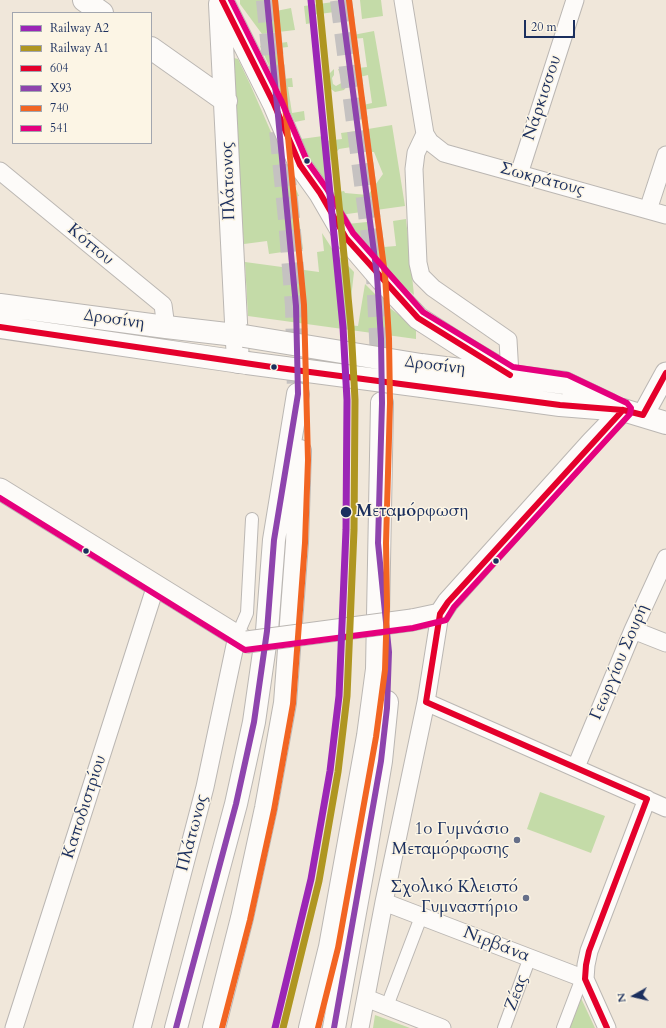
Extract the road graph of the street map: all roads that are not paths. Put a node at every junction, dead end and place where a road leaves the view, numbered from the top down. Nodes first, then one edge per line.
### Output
1 (84, 0) edge
2 (221, 0) edge
3 (403, 0) edge
4 (575, 0) edge
5 (101, 12) edge
6 (152, 49) edge
7 (226, 100) junction
8 (425, 134) junction
9 (666, 155) edge
10 (0, 170) edge
11 (519, 174) junction
12 (648, 210) junction
13 (666, 215) edge
14 (0, 305) edge
15 (0, 327) edge
16 (166, 327) junction
17 (240, 335) junction
18 (242, 362) junction
19 (666, 372) edge
20 (421, 375) junction
21 (510, 375) junction
22 (382, 403) tunnel mouth
23 (633, 413) junction
24 (666, 423) edge
25 (0, 491) edge
26 (252, 519) dead end
27 (378, 543) junction
28 (666, 558) edge
29 (156, 586) junction
30 (440, 614) junction
31 (633, 630) junction
32 (242, 639) junction
33 (666, 643) edge
34 (426, 702) junction
35 (576, 767) junction
36 (647, 799) junction
37 (666, 808) edge
38 (384, 902) junction
39 (422, 916) junction
40 (530, 957) junction
41 (584, 979) junction
42 (366, 998) junction
43 (387, 1006) junction
44 (14, 1028) edge
45 (142, 1028) edge
46 (176, 1028) edge
47 (214, 1028) edge
48 (310, 1028) edge
49 (334, 1028) edge
50 (360, 1028) edge
51 (442, 1028) edge
52 (504, 1028) edge
53 (563, 1028) edge
54 (607, 1028) edge

1 - 5 main road
2 - 7 main road, Πλάτωνος
2 - 21 main road
3 - 8 street
4 - 11 street, Νάρκισσου
6 - 7 main road
7 - 17 main road, Πλάτωνος
8 - 11 street, Σωκράτους
8 - 21 street
9 - 12 street
10 - 16 street, Κόττου
11 - 12 street, Σωκράτους
12 - 13 street, Σωκράτους
14 - 16 main road, Δροσίνη
15 - 18 main road, Δροσίνη
16 - 17 main road, Δροσίνη
17 - 18 main road, Πλάτωνος
17 - 20 main road, Δροσίνη, bridge
18 - 20 main road, Δροσίνη, bridge
19 - 23 street
20 - 21 main road, Δροσίνη
20 - 23 main road, Δροσίνη
21 - 23 main road, Δροσίνη
22 - 27 main road
23 - 24 main road
23 - 30 street
25 - 29 street
26 - 32 street
27 - 48 main road
27 - 49 main road
28 - 31 street, Γεωργίου Σουρή
29 - 32 street
29 - 44 street, Καποδιστρίου
30 - 32 street, bridge
30 - 34 street
31 - 33 street
31 - 35 street, Γεωργίου Σουρή
32 - 45 street, Πλάτωνος
34 - 35 street
34 - 38 street
35 - 36 street
36 - 37 street
36 - 41 street
38 - 39 street, Νιρβάνα
38 - 42 street
39 - 40 street, Νιρβάνα
39 - 43 street
40 - 41 street, Νιρβάνα
40 - 52 street, Ζέας
41 - 53 street
41 - 54 street
42 - 43 street
42 - 50 street
43 - 51 street
46 - 47 main road

